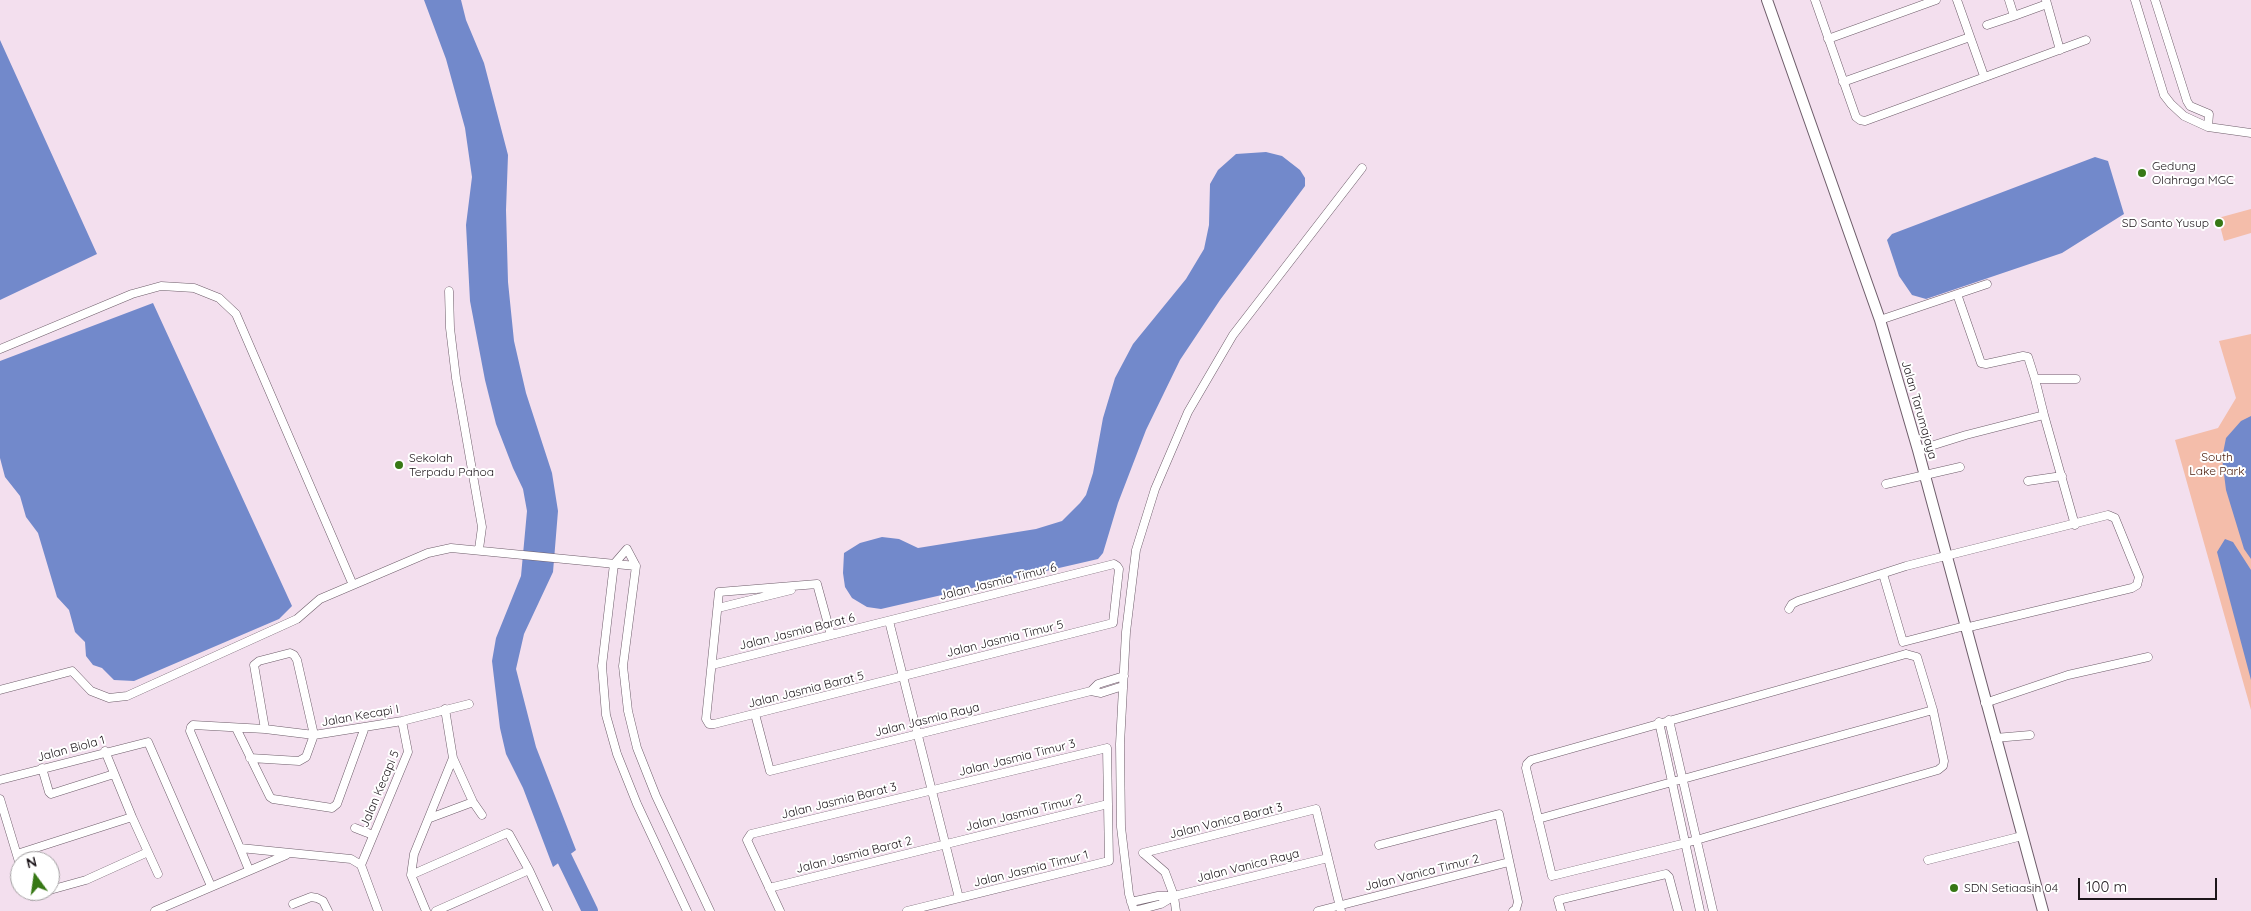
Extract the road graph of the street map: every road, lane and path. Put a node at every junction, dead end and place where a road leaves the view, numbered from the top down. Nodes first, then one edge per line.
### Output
1 (1768, 0) edge
2 (1814, 0) edge
3 (1936, 0) edge
4 (1957, 0) edge
5 (2009, 0) edge
6 (2134, 0) edge
7 (2155, 0) edge
8 (2047, 2) edge
9 (2014, 16) junction
10 (1987, 25) dead end
11 (1970, 36) junction
12 (1828, 39) junction
13 (2086, 40) dead end
14 (2060, 50) junction
15 (1984, 76) junction
16 (1843, 82) junction
17 (2208, 127) junction
18 (2251, 133) edge
19 (1362, 168) dead end
20 (1987, 284) dead end
21 (449, 291) dead end
22 (1957, 294) junction
23 (1881, 320) junction
24 (0, 349) edge
25 (2076, 379) dead end
26 (2035, 380) junction
27 (2044, 415) junction
28 (1921, 449) junction
29 (1960, 467) dead end
30 (1925, 474) junction
31 (2062, 476) junction
32 (2028, 481) dead end
33 (1886, 484) dead end
34 (2075, 525) junction
35 (479, 549) junction
36 (1948, 557) junction
37 (614, 564) junction
38 (636, 566) junction
39 (1883, 574) junction
40 (353, 584) junction
41 (817, 584) junction
42 (718, 608) junction
43 (1789, 609) dead end
44 (889, 621) junction
45 (1113, 623) joint
46 (1968, 627) junction
47 (831, 635) junction
48 (2148, 657) dead end
49 (712, 665) junction
50 (1124, 676) junction
51 (903, 677) junction
52 (1123, 686) junction
53 (0, 690) edge
54 (1090, 691) junction
55 (1987, 702) junction
56 (469, 704) dead end
57 (445, 709) junction
58 (1933, 710) junction
59 (755, 714) junction
60 (1669, 720) junction
61 (402, 721) junction
62 (1659, 722) junction
63 (365, 727) junction
64 (236, 728) junction
65 (265, 729) junction
66 (918, 734) junction
67 (314, 735) junction
68 (2030, 735) dead end
69 (2000, 738) junction
70 (105, 751) junction
71 (250, 758) junction
72 (453, 758) junction
73 (42, 768) junction
74 (114, 774) junction
75 (1682, 779) junction
76 (0, 780) edge
77 (1672, 782) junction
78 (932, 790) junction
79 (0, 799) edge
80 (473, 802) junction
81 (1108, 804) junction
82 (482, 815) dead end
83 (132, 817) junction
84 (430, 818) junction
85 (1538, 818) junction
86 (355, 828) dead end
87 (373, 835) junction
88 (2022, 836) junction
89 (1696, 839) junction
90 (1686, 843) junction
91 (945, 844) junction
92 (1380, 845) dead end
93 (240, 848) junction
94 (16, 851) edge
95 (26, 851) edge
96 (148, 852) junction
97 (289, 854) junction
98 (1328, 858) junction
99 (1928, 860) dead end
100 (1509, 862) junction
101 (360, 866) junction
102 (249, 870) junction
103 (529, 870) junction
104 (158, 874) dead end
105 (411, 875) junction
106 (211, 886) junction
107 (60, 888) edge
108 (769, 888) junction
109 (1174, 896) junction
110 (959, 898) junction
111 (1132, 902) junction
112 (293, 904) dead end
113 (1340, 908) edge
114 (155, 911) edge
115 (328, 911) edge
116 (378, 911) edge
117 (426, 911) edge
118 (436, 911) edge
119 (547, 911) edge
120 (686, 911) edge
121 (710, 911) edge
122 (780, 911) edge
123 (907, 911) edge
124 (1134, 911) edge
125 (1176, 911) edge
126 (1318, 911) edge
127 (1513, 911) edge
128 (1561, 911) edge
129 (1678, 911) edge
130 (1700, 911) edge
131 (1713, 911) edge
132 (2043, 911) edge

1 - 23 street, Jalan Tarumajaya
2 - 12 street
3 - 12 street
4 - 11 street
5 - 9 street
6 - 17 street
7 - 17 street
8 - 9 street
8 - 14 street
9 - 10 street
11 - 15 street
11 - 16 street
12 - 16 street
13 - 14 street
14 - 15 street
15 - 16 street
17 - 18 street
19 - 50 street
20 - 22 street
21 - 35 street
22 - 23 street
22 - 26 street
23 - 28 street, Jalan Tarumajaya
24 - 40 street
25 - 26 street
26 - 27 street
27 - 28 street
27 - 31 street
28 - 30 street, Jalan Tarumajaya
29 - 30 street
30 - 33 street
30 - 36 street, Jalan Tarumajaya
31 - 32 street
31 - 34 street
34 - 36 street
34 - 46 street
35 - 37 street
35 - 40 street
36 - 39 street
36 - 46 street, Jalan Tarumajaya
37 - 38 street
37 - 38 street
37 - 120 street
38 - 121 street
39 - 43 street
39 - 46 street
40 - 53 street
41 - 42 street
41 - 42 street
41 - 47 street
42 - 49 street
44 - 45 street, Jalan Jasmia Timur 6
44 - 47 street, Jalan Jasmia Barat 6
44 - 51 street
45 - 51 street, Jalan Jasmia Timur 5
46 - 55 street, Jalan Tarumajaya
47 - 49 street, Jalan Jasmia Barat 6
48 - 55 street
49 - 59 street, Jalan Jasmia Barat 5
50 - 52 street
50 - 54 street, Jalan Jasmia Raya
51 - 59 street, Jalan Jasmia Barat 5
51 - 66 street
52 - 54 street, Jalan Jasmia Raya
52 - 111 street
54 - 66 street, Jalan Jasmia Raya
55 - 69 street, Jalan Tarumajaya
56 - 57 street, Jalan Kecapi I
57 - 61 street, Jalan Kecapi I
57 - 72 street
58 - 60 street
58 - 75 street
58 - 89 street
59 - 66 street, Jalan Jasmia Raya
60 - 62 street
60 - 75 street
61 - 63 street, Jalan Kecapi I
61 - 87 street, Jalan Kecapi 5
62 - 77 street
62 - 85 street
63 - 67 street, Jalan Kecapi I
63 - 71 street
64 - 65 street, Jalan Kecapi I
64 - 71 street
64 - 93 street, Jalan Kecapi I
65 - 67 street, Jalan Kecapi I
65 - 67 street
66 - 78 street
67 - 71 street
68 - 69 street
69 - 88 street, Jalan Tarumajaya
70 - 73 street, Jalan Biola 1
70 - 74 street
70 - 106 street, Jalan Biola 1
72 - 80 street
72 - 84 street
73 - 74 street
73 - 76 street, Jalan Biola 1
74 - 83 street
75 - 77 street
75 - 89 street
77 - 85 street
77 - 90 street
78 - 81 street, Jalan Jasmia Timur 3
78 - 91 street
78 - 108 street, Jalan Jasmia Barat 3
79 - 94 street
80 - 82 street
80 - 84 street
81 - 91 street, Jalan Jasmia Timur 2
81 - 110 street, Jalan Jasmia Timur 1
83 - 95 street
83 - 96 street
84 - 105 street
85 - 90 street
86 - 87 street
87 - 101 street, Jalan Kecapi 5
88 - 99 street
88 - 132 street, Jalan Tarumajaya
89 - 90 street
89 - 131 street
90 - 130 street
91 - 108 street, Jalan Jasmia Barat 2
91 - 110 street
92 - 100 street
93 - 97 street
93 - 102 street
96 - 104 street
96 - 107 street
97 - 101 street
97 - 102 street
98 - 109 street, Jalan Vanica Raya
98 - 109 street, Jalan Vanica Barat 3
98 - 113 street
100 - 113 street, Jalan Vanica Timur 2
100 - 127 street
101 - 116 street
102 - 106 street
103 - 105 street
103 - 118 street
103 - 119 street
105 - 117 street
106 - 114 street
108 - 122 street
109 - 111 street, Jalan Vanica Raya
109 - 124 street, Jalan Vanica Raya
109 - 125 street
110 - 123 street, Jalan Jasmia Timur 1
111 - 124 street
112 - 115 street
113 - 126 street, Jalan Vanica Timur 2
128 - 129 street

